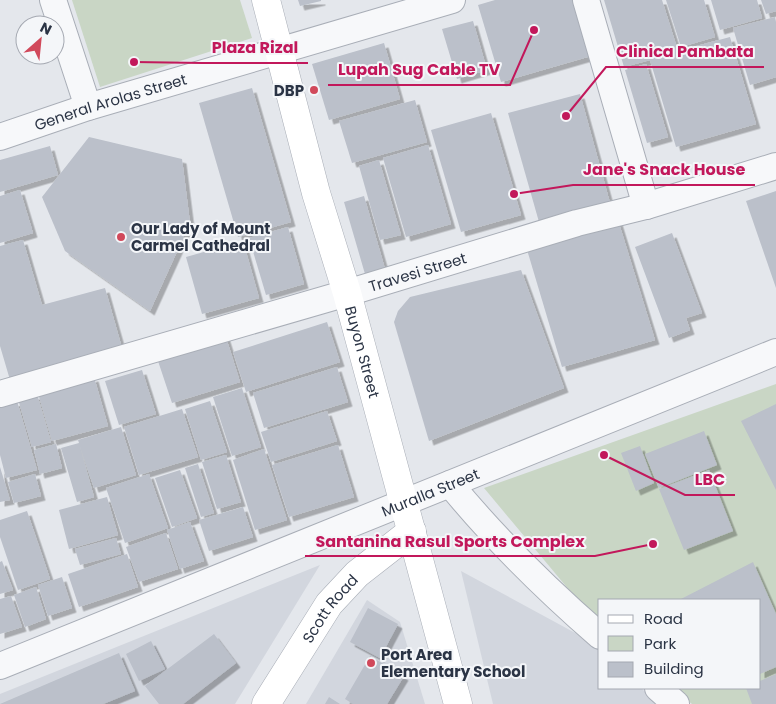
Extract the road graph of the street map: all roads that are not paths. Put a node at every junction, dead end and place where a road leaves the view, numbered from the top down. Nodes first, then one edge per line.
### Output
1 (53, 0) edge
2 (266, 0) edge
3 (452, 0) edge
4 (586, 0) edge
5 (280, 52) junction
6 (88, 107) junction
7 (0, 137) edge
8 (776, 166) edge
9 (646, 206) junction
10 (347, 293) junction
11 (776, 352) edge
12 (0, 394) edge
13 (450, 484) junction
14 (404, 503) junction
15 (412, 531) junction
16 (598, 634) edge
17 (0, 666) edge
18 (659, 689) edge
19 (266, 704) edge
20 (458, 704) edge
21 (676, 704) edge

1 - 6 street
2 - 5 main road, Buyon Street
3 - 5 street, General Arolas Street
4 - 9 street
5 - 6 street, General Arolas Street
5 - 10 main road, Buyon Street
6 - 7 street, General Arolas Street
8 - 9 street, Travesi Street
9 - 10 street, Travesi Street
10 - 12 street, Travesi Street
10 - 14 main road, Buyon Street
11 - 13 street, Muralla Street
13 - 14 street, Muralla Street
13 - 16 street
14 - 15 main road, Buyon Street
14 - 17 street, Muralla Street
15 - 19 main road, Scott Road
15 - 20 main road, Buyon Street
18 - 21 street

